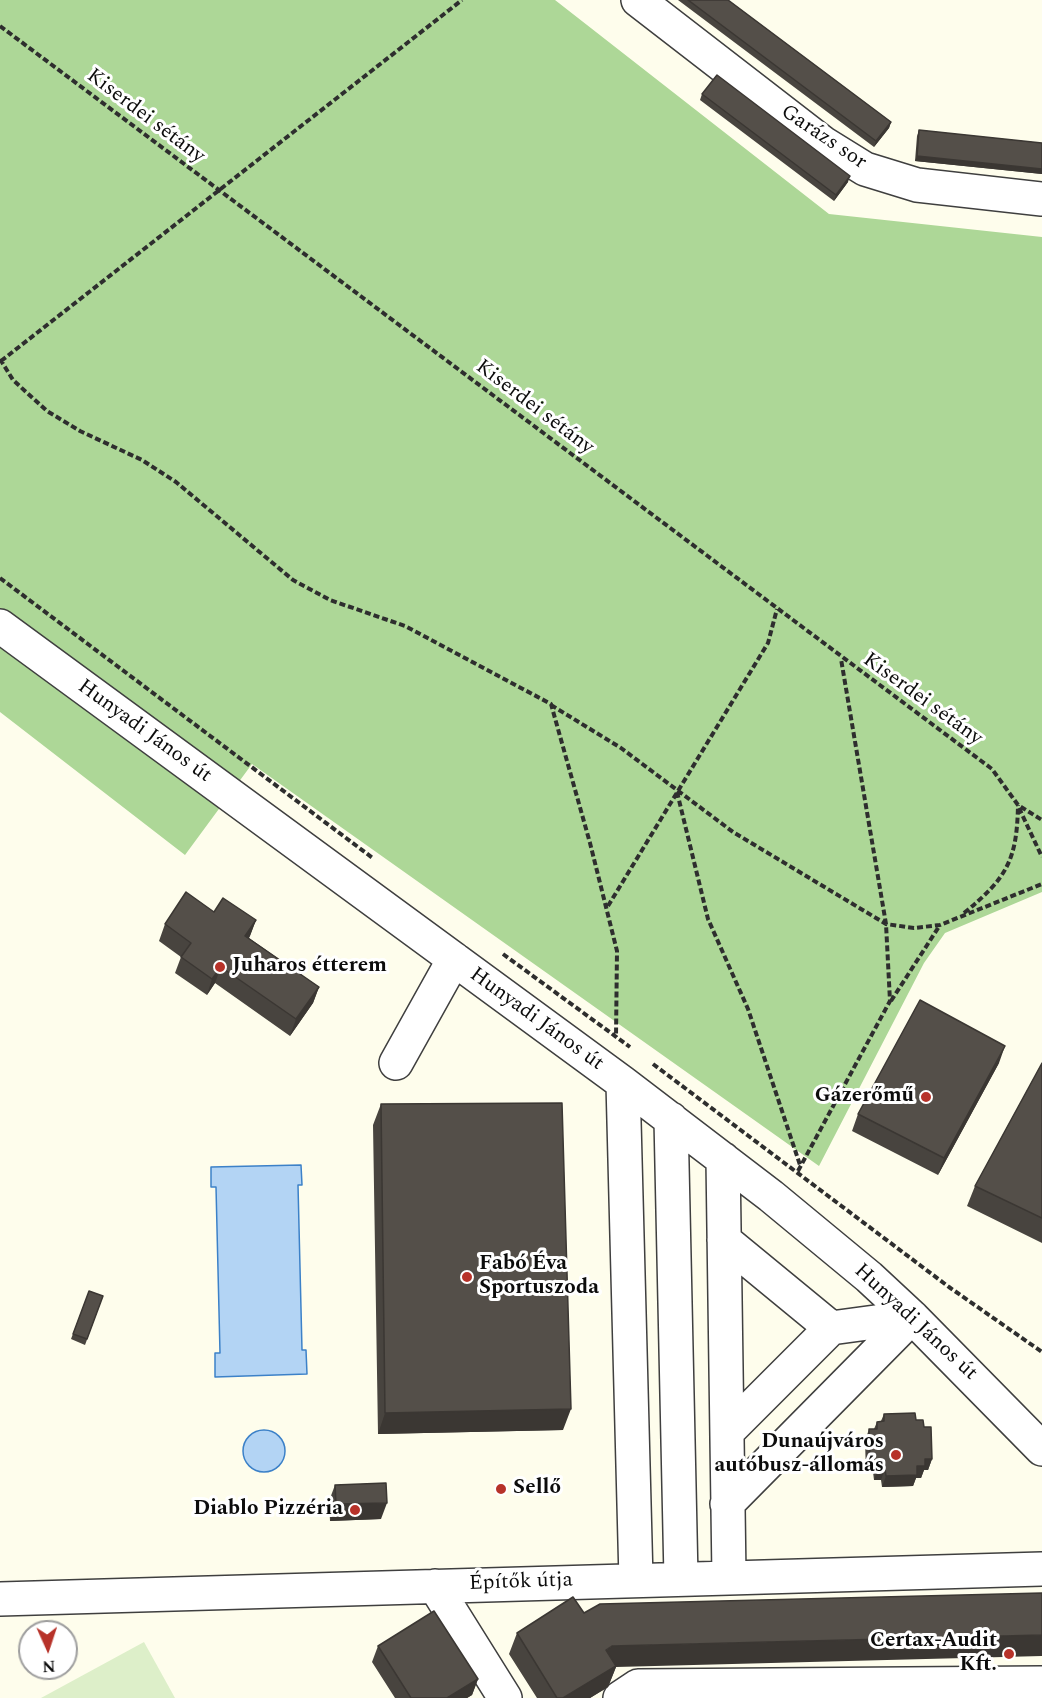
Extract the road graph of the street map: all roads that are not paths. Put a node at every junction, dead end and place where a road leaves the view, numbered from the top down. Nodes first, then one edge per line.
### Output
1 (638, 0) edge
2 (1042, 199) edge
3 (0, 626) edge
4 (454, 959) junction
5 (396, 1063) dead end
6 (623, 1083) junction
7 (671, 1119) junction
8 (723, 1159) junction
9 (724, 1240) junction
10 (912, 1317) junction
11 (831, 1328) junction
12 (727, 1432) junction
13 (1042, 1449) edge
14 (728, 1504) junction
15 (1042, 1569) edge
16 (729, 1577) junction
17 (681, 1578) junction
18 (636, 1580) junction
19 (435, 1586) junction
20 (0, 1599) edge
21 (1042, 1683) edge
22 (505, 1698) edge
23 (620, 1698) edge

1 - 2 street, Garázs sor
3 - 4 street, Hunyadi János út
4 - 5 street
4 - 6 street, Hunyadi János út
6 - 7 street, Hunyadi János út
6 - 18 street
7 - 8 street, Hunyadi János út
7 - 17 street
8 - 9 street
8 - 10 street, Hunyadi János út
9 - 11 street
9 - 12 street
10 - 11 street
10 - 13 street, Hunyadi János út
10 - 14 street
11 - 12 street
12 - 14 street
14 - 16 street
15 - 16 street, Építők útja
16 - 17 street, Építők útja
17 - 18 street, Építők útja
18 - 19 street, Építők útja
19 - 20 street, Építők útja
19 - 22 street
21 - 23 street

